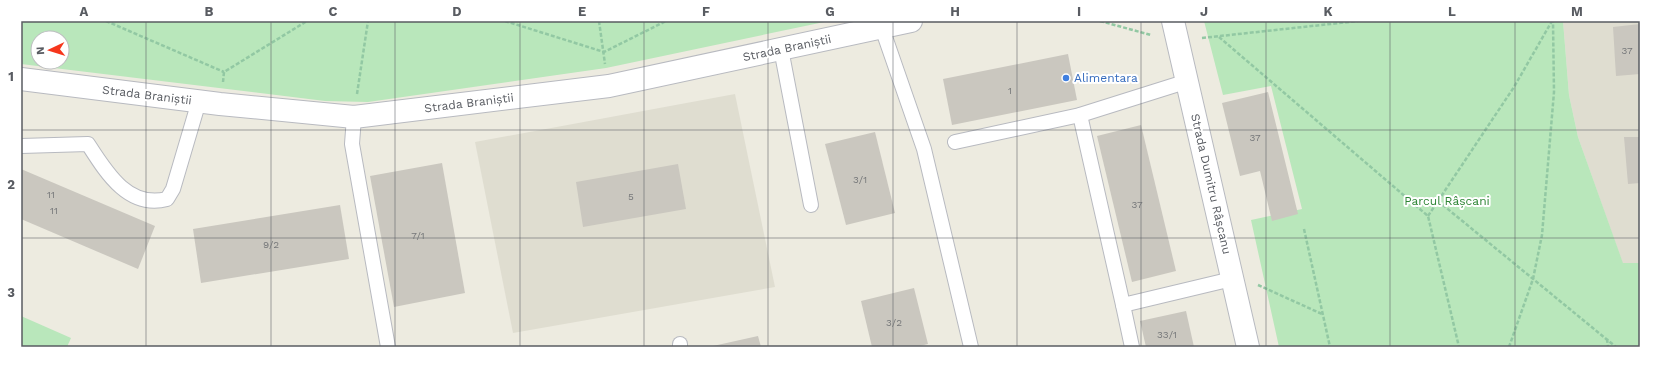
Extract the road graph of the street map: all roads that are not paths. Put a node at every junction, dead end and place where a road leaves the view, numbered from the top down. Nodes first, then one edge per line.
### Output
1 (911, 21) edge
2 (882, 28) junction
3 (1175, 30) edge
4 (781, 49) junction
5 (21, 79) edge
6 (1188, 81) junction
7 (210, 103) junction
8 (1080, 115) junction
9 (354, 117) junction
10 (955, 142) dead end
11 (21, 146) edge
12 (811, 205) dead end
13 (1242, 280) junction
14 (1123, 305) junction
15 (388, 347) edge
16 (971, 347) edge
17 (1132, 347) edge
18 (1248, 347) edge

1 - 2 street, Strada Braniștii
2 - 4 street, Strada Braniștii
2 - 16 lane
3 - 6 street, Strada Dumitru Râșcanu
4 - 9 street, Strada Braniștii
4 - 12 lane
5 - 7 street, Strada Braniștii
6 - 8 lane
6 - 13 street, Strada Dumitru Râșcanu
7 - 9 street, Strada Braniștii
7 - 11 lane
8 - 10 lane
8 - 14 lane
9 - 15 lane
13 - 14 lane
13 - 18 street, Strada Dumitru Râșcanu
14 - 17 lane

